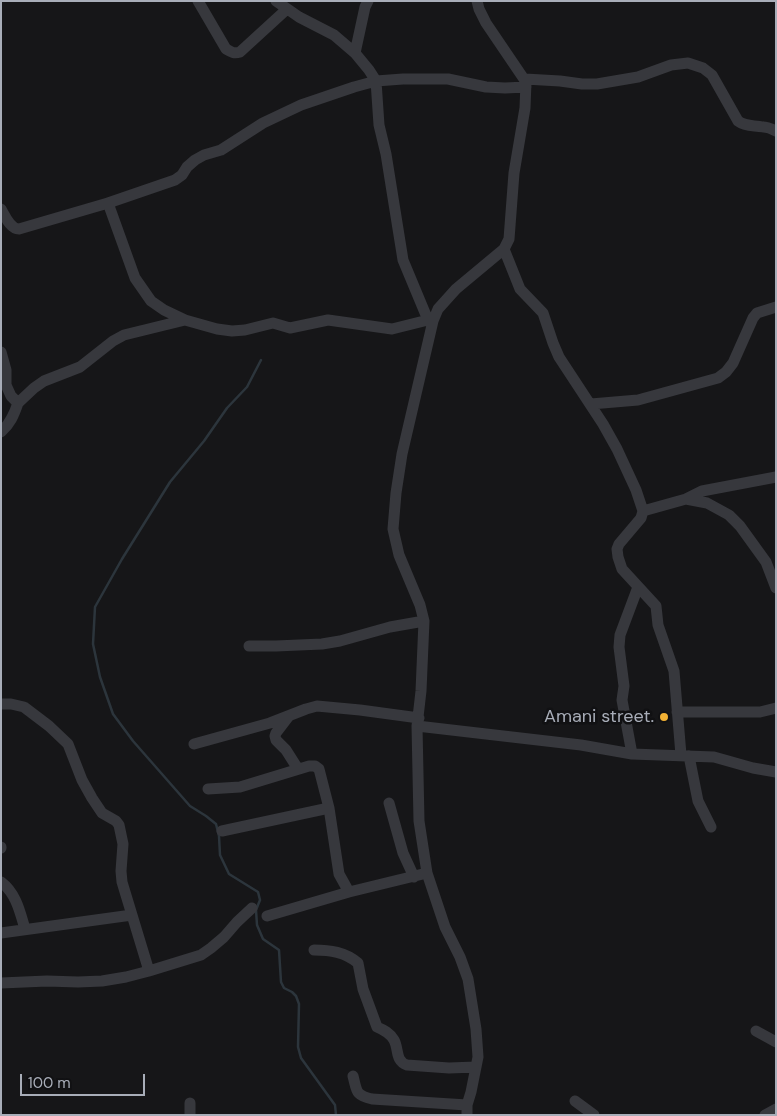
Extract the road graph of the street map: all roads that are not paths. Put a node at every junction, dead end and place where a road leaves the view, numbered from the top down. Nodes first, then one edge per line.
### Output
1 (198, 1) edge
2 (276, 1) edge
3 (368, 1) edge
4 (477, 1) edge
5 (287, 10) junction
6 (355, 53) junction
7 (376, 81) junction
8 (526, 83) junction
9 (776, 131) edge
10 (108, 203) junction
11 (1, 209) edge
12 (504, 249) junction
13 (776, 307) edge
14 (185, 320) junction
15 (430, 321) junction
16 (1, 352) edge
17 (18, 403) junction
18 (591, 404) junction
19 (1, 432) edge
20 (776, 477) edge
21 (686, 499) junction
22 (643, 511) junction
23 (638, 587) junction
24 (776, 588) edge
25 (424, 621) junction
26 (250, 646) dead end
27 (1, 704) edge
28 (776, 708) edge
29 (678, 712) junction
30 (290, 715) junction
31 (418, 722) junction
32 (194, 744) dead end
33 (632, 754) junction
34 (685, 755) junction
35 (298, 769) junction
36 (776, 772) edge
37 (208, 789) dead end
38 (389, 803) dead end
39 (329, 808) junction
40 (711, 827) dead end
41 (222, 831) dead end
42 (427, 873) junction
43 (414, 877) junction
44 (1, 882) edge
45 (349, 892) junction
46 (252, 908) dead end
47 (132, 915) junction
48 (267, 916) dead end
49 (26, 929) junction
50 (1, 932) edge
51 (314, 950) dead end
52 (149, 971) junction
53 (1, 983) edge
54 (756, 1031) dead end
55 (776, 1042) edge
56 (476, 1067) junction
57 (353, 1076) dead end
58 (575, 1101) dead end
59 (190, 1103) dead end
60 (776, 1109) edge
61 (467, 1110) edge
62 (190, 1115) edge
63 (594, 1115) edge
64 (765, 1115) edge

1 - 5 street
2 - 5 street
3 - 6 street
4 - 8 street
5 - 6 street
6 - 7 street
7 - 8 street
7 - 10 street
7 - 15 street
8 - 9 street
8 - 12 street
10 - 11 street
10 - 14 street
12 - 15 street
12 - 18 street
13 - 18 street
14 - 15 street
14 - 17 street
15 - 25 street
16 - 17 street
17 - 19 street
18 - 22 street
20 - 21 street
21 - 22 street
21 - 24 street
22 - 23 street
23 - 29 street
23 - 33 street
25 - 26 street
25 - 31 street
27 - 47 street
28 - 29 street
29 - 34 street
30 - 31 street
30 - 32 street
30 - 35 street
31 - 33 street
31 - 42 street
33 - 34 street
34 - 36 street
34 - 40 street
35 - 37 street
35 - 39 street
38 - 43 street
39 - 41 street
39 - 45 street
42 - 43 street
42 - 56 street
43 - 45 street
44 - 49 street
45 - 48 street
46 - 52 street
47 - 49 street
47 - 52 street
49 - 50 street
51 - 56 street
52 - 53 street
54 - 55 street
56 - 61 street
57 - 61 street
58 - 63 street
59 - 62 street
60 - 64 street

